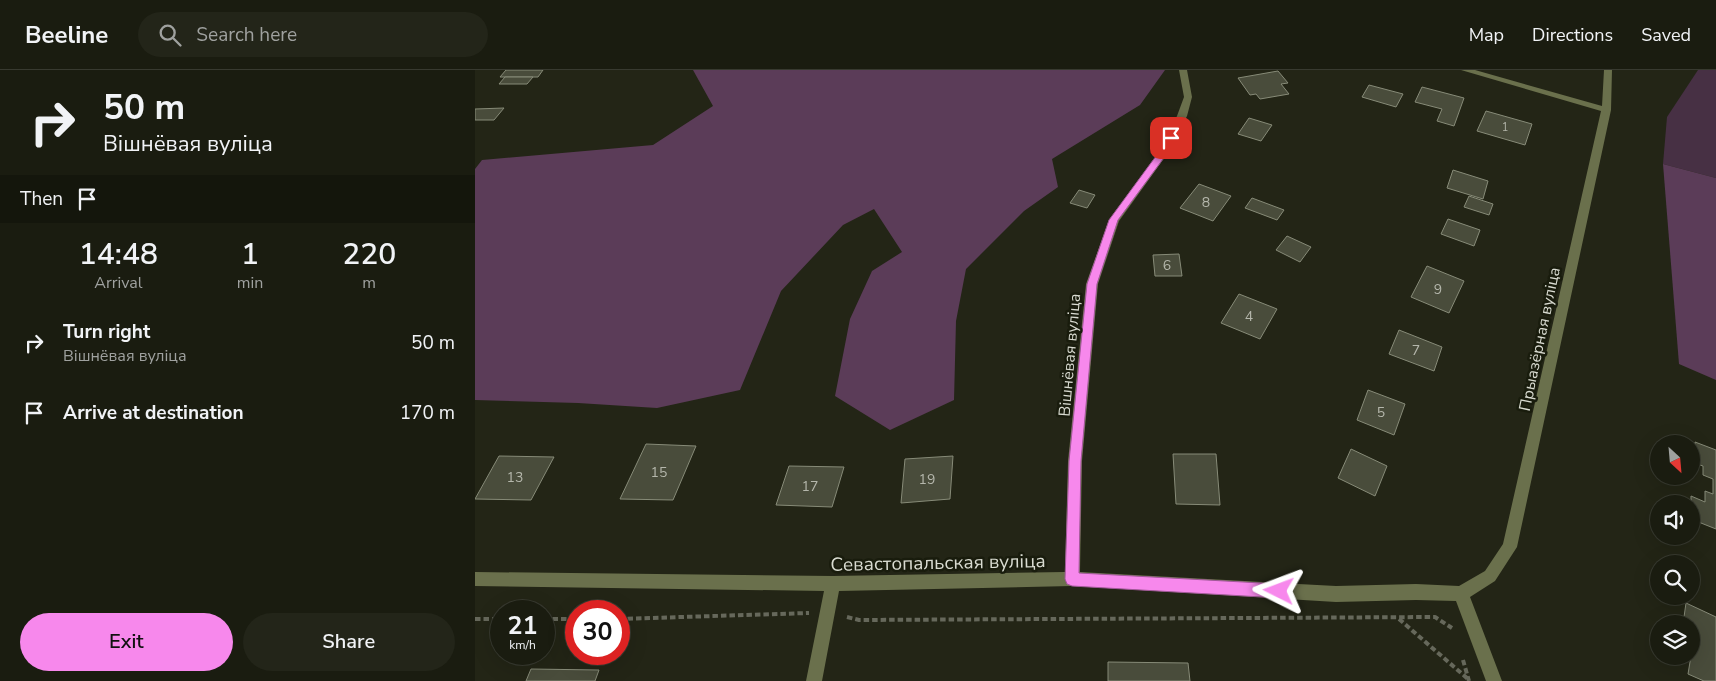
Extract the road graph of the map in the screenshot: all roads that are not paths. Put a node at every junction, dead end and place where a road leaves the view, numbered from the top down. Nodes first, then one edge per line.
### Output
1 (1183, 70) edge
2 (1465, 70) edge
3 (1608, 70) edge
4 (1606, 110) junction
5 (475, 579) edge
6 (1072, 579) junction
7 (833, 584) junction
8 (1461, 594) junction
9 (814, 681) edge
10 (1494, 681) edge

1 - 6 street, Вішнёвая вуліца
2 - 4 street
3 - 4 street, Прыазёрная вуліца
4 - 8 street, Прыазёрная вуліца
5 - 7 street, Севастопальская вуліца
6 - 7 street, Севастопальская вуліца
6 - 8 street, Севастопальская вуліца
7 - 9 street
8 - 10 street

